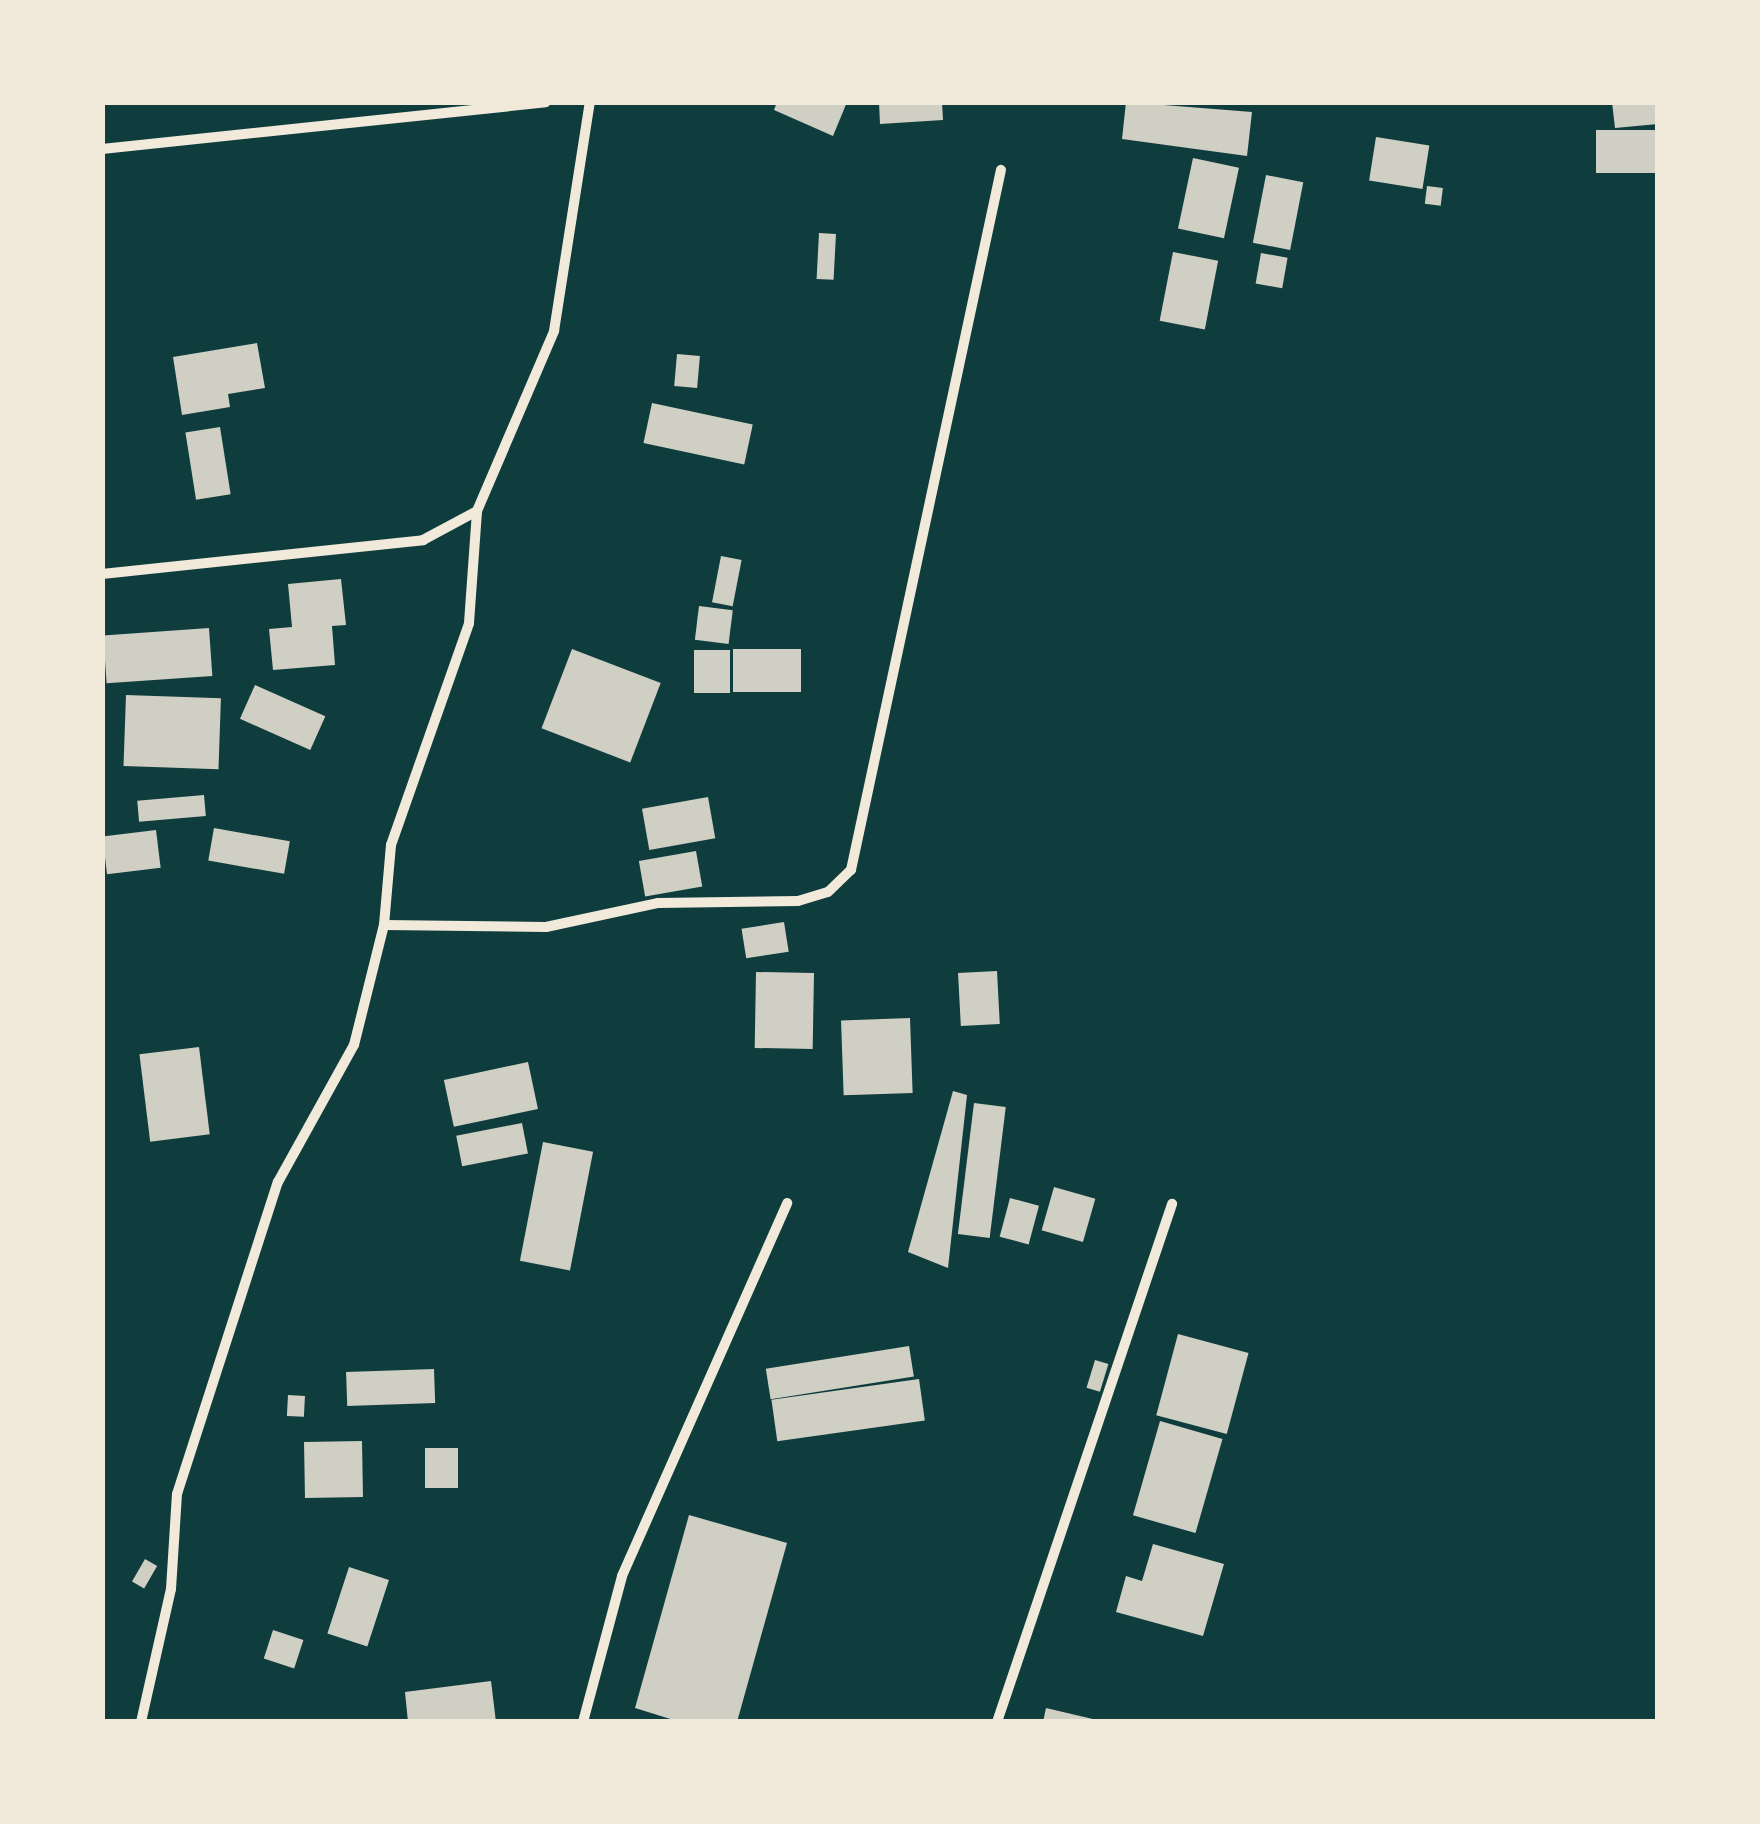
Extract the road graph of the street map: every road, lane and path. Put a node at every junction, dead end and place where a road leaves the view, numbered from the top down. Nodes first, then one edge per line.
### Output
1 (546, 102) edge
2 (590, 102) edge
3 (102, 149) edge
4 (1000, 170) dead end
5 (477, 511) junction
6 (102, 574) edge
7 (384, 924) junction
8 (786, 1203) dead end
9 (1172, 1204) dead end
10 (141, 1722) edge
11 (583, 1722) edge
12 (996, 1722) edge

1 - 3 street
2 - 5 street
4 - 7 street
5 - 6 street
5 - 7 street
7 - 10 street
8 - 11 street
9 - 12 street

